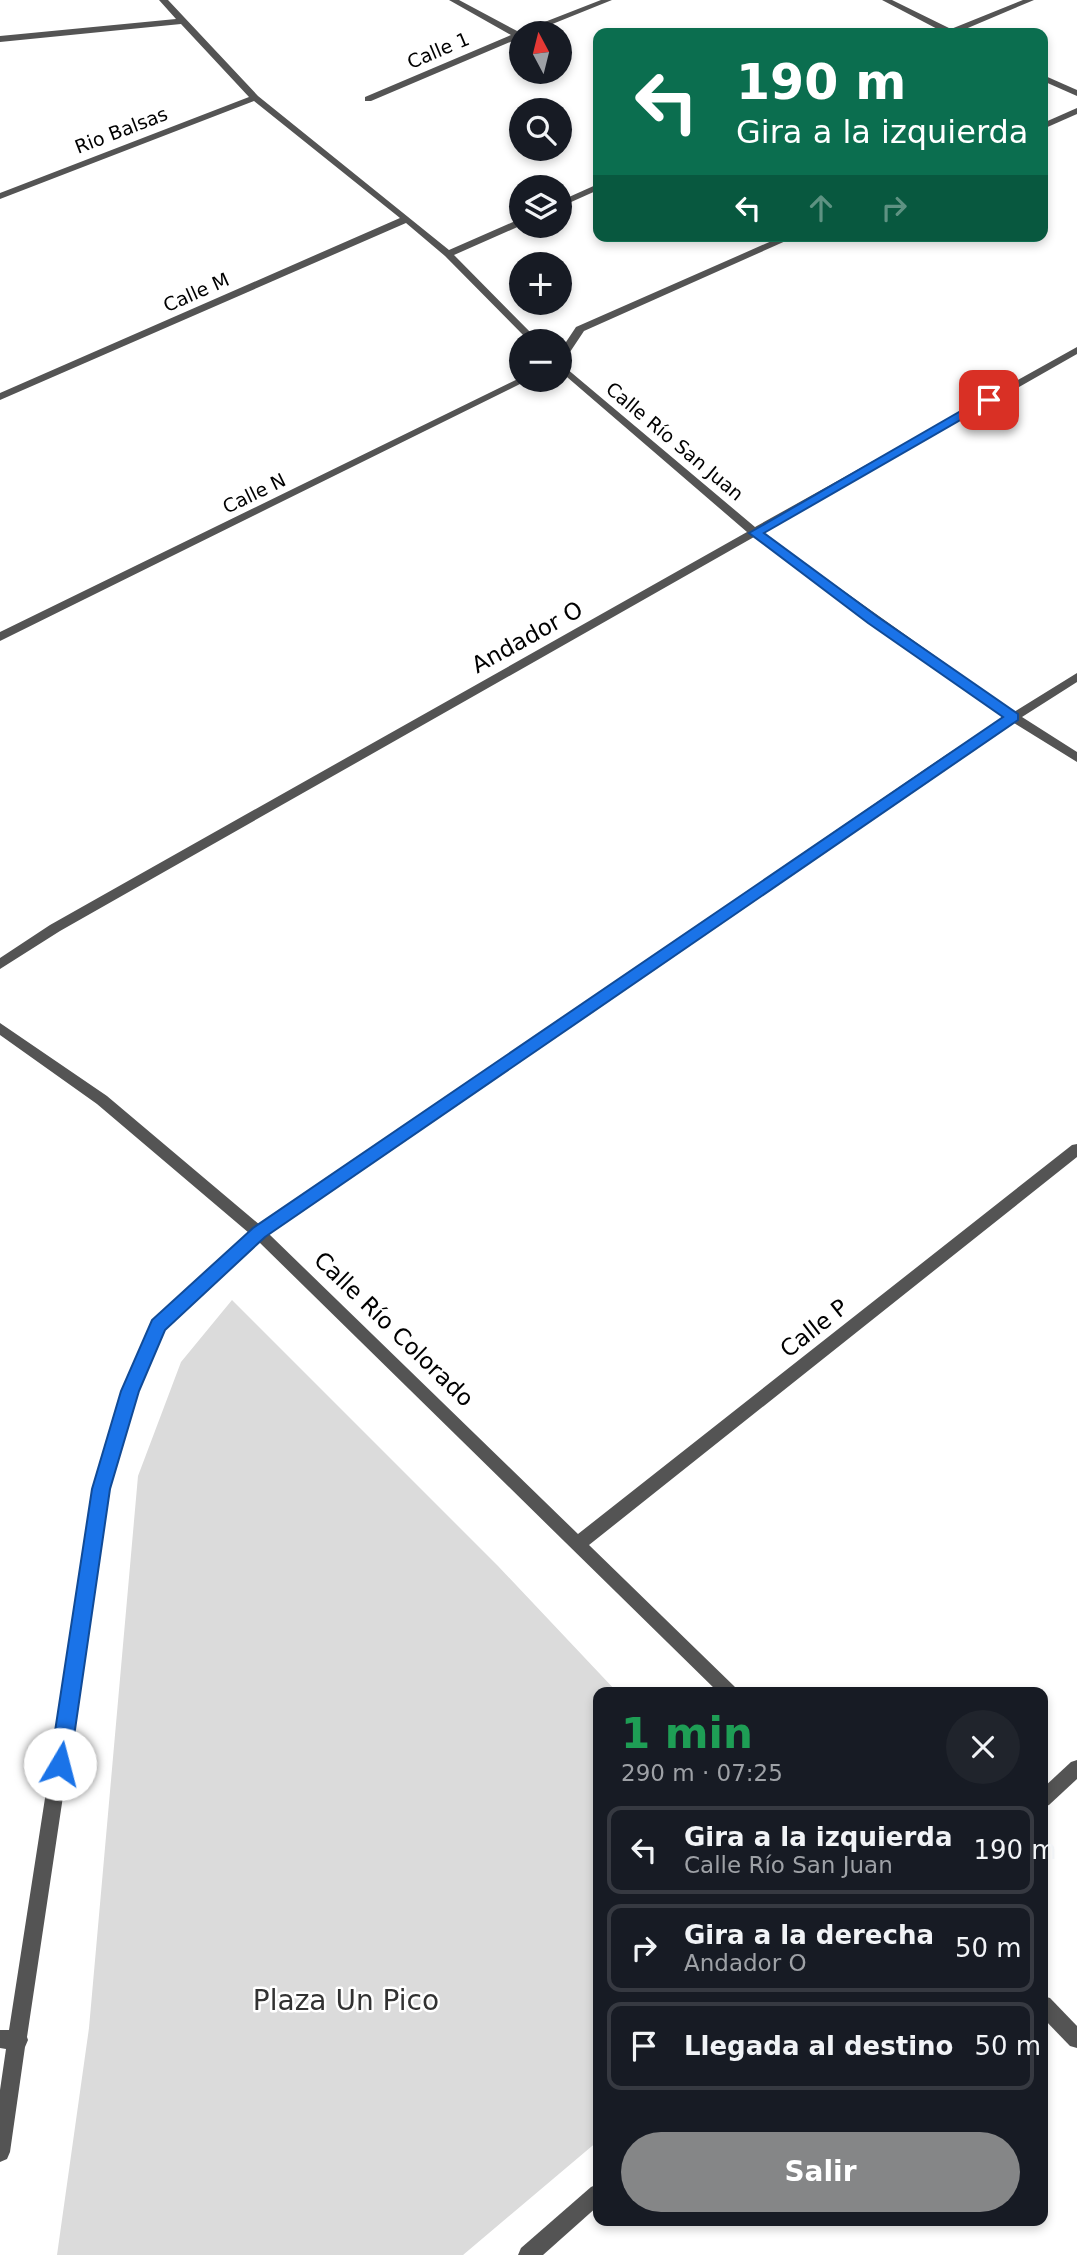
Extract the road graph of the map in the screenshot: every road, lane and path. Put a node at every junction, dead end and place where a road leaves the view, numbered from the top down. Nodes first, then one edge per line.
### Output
1 (163, 0) edge
2 (453, 0) edge
3 (608, 0) edge
4 (886, 0) edge
5 (1030, 0) edge
6 (184, 21) junction
7 (554, 21) edge
8 (509, 28) edge
9 (940, 28) edge
10 (962, 28) edge
11 (0, 38) edge
12 (509, 39) edge
13 (1048, 80) edge
14 (1077, 93) edge
15 (255, 98) junction
16 (368, 99) dead end
17 (1077, 111) edge
18 (1048, 124) edge
19 (593, 189) edge
20 (0, 196) edge
21 (572, 199) edge
22 (407, 219) junction
23 (509, 226) edge
24 (778, 242) edge
25 (448, 254) junction
26 (522, 329) edge
27 (572, 341) edge
28 (1077, 350) edge
29 (572, 376) edge
30 (509, 387) edge
31 (0, 397) edge
32 (755, 533) junction
33 (0, 637) edge
34 (1077, 677) edge
35 (1013, 717) junction
36 (1077, 758) edge
37 (0, 964) edge
38 (0, 1028) edge
39 (1077, 1149) edge
40 (259, 1233) junction
41 (579, 1543) junction
42 (724, 1687) edge
43 (1077, 1768) edge
44 (1048, 1794) edge
45 (1048, 2010) edge
46 (9, 2039) edge
47 (1077, 2039) edge
48 (0, 2152) edge
49 (593, 2198) edge
50 (528, 2255) edge

1 - 6 street
2 - 8 street
3 - 7 street, Calle 1
4 - 9 street
5 - 10 street
6 - 11 street
6 - 15 street
12 - 16 street, Calle 1
13 - 14 street
15 - 20 street, Rio Balsas
15 - 22 street
17 - 18 street
19 - 21 street
22 - 25 street
22 - 31 street, Calle M
23 - 25 street
24 - 27 street
25 - 26 street
28 - 32 street, Andador O
29 - 32 street, Calle Río San Juan
30 - 33 street, Calle N
32 - 35 street, Calle Río San Juan
32 - 37 street, Andador O
34 - 35 street
35 - 36 street, Calle Río San Juan
35 - 40 street
38 - 40 street, Calle Río Colorado
39 - 41 street, Calle P
40 - 41 street, Calle Río Colorado
40 - 46 street
41 - 42 street, Calle Río Colorado
43 - 44 street
45 - 47 street
46 - 48 street
49 - 50 street

